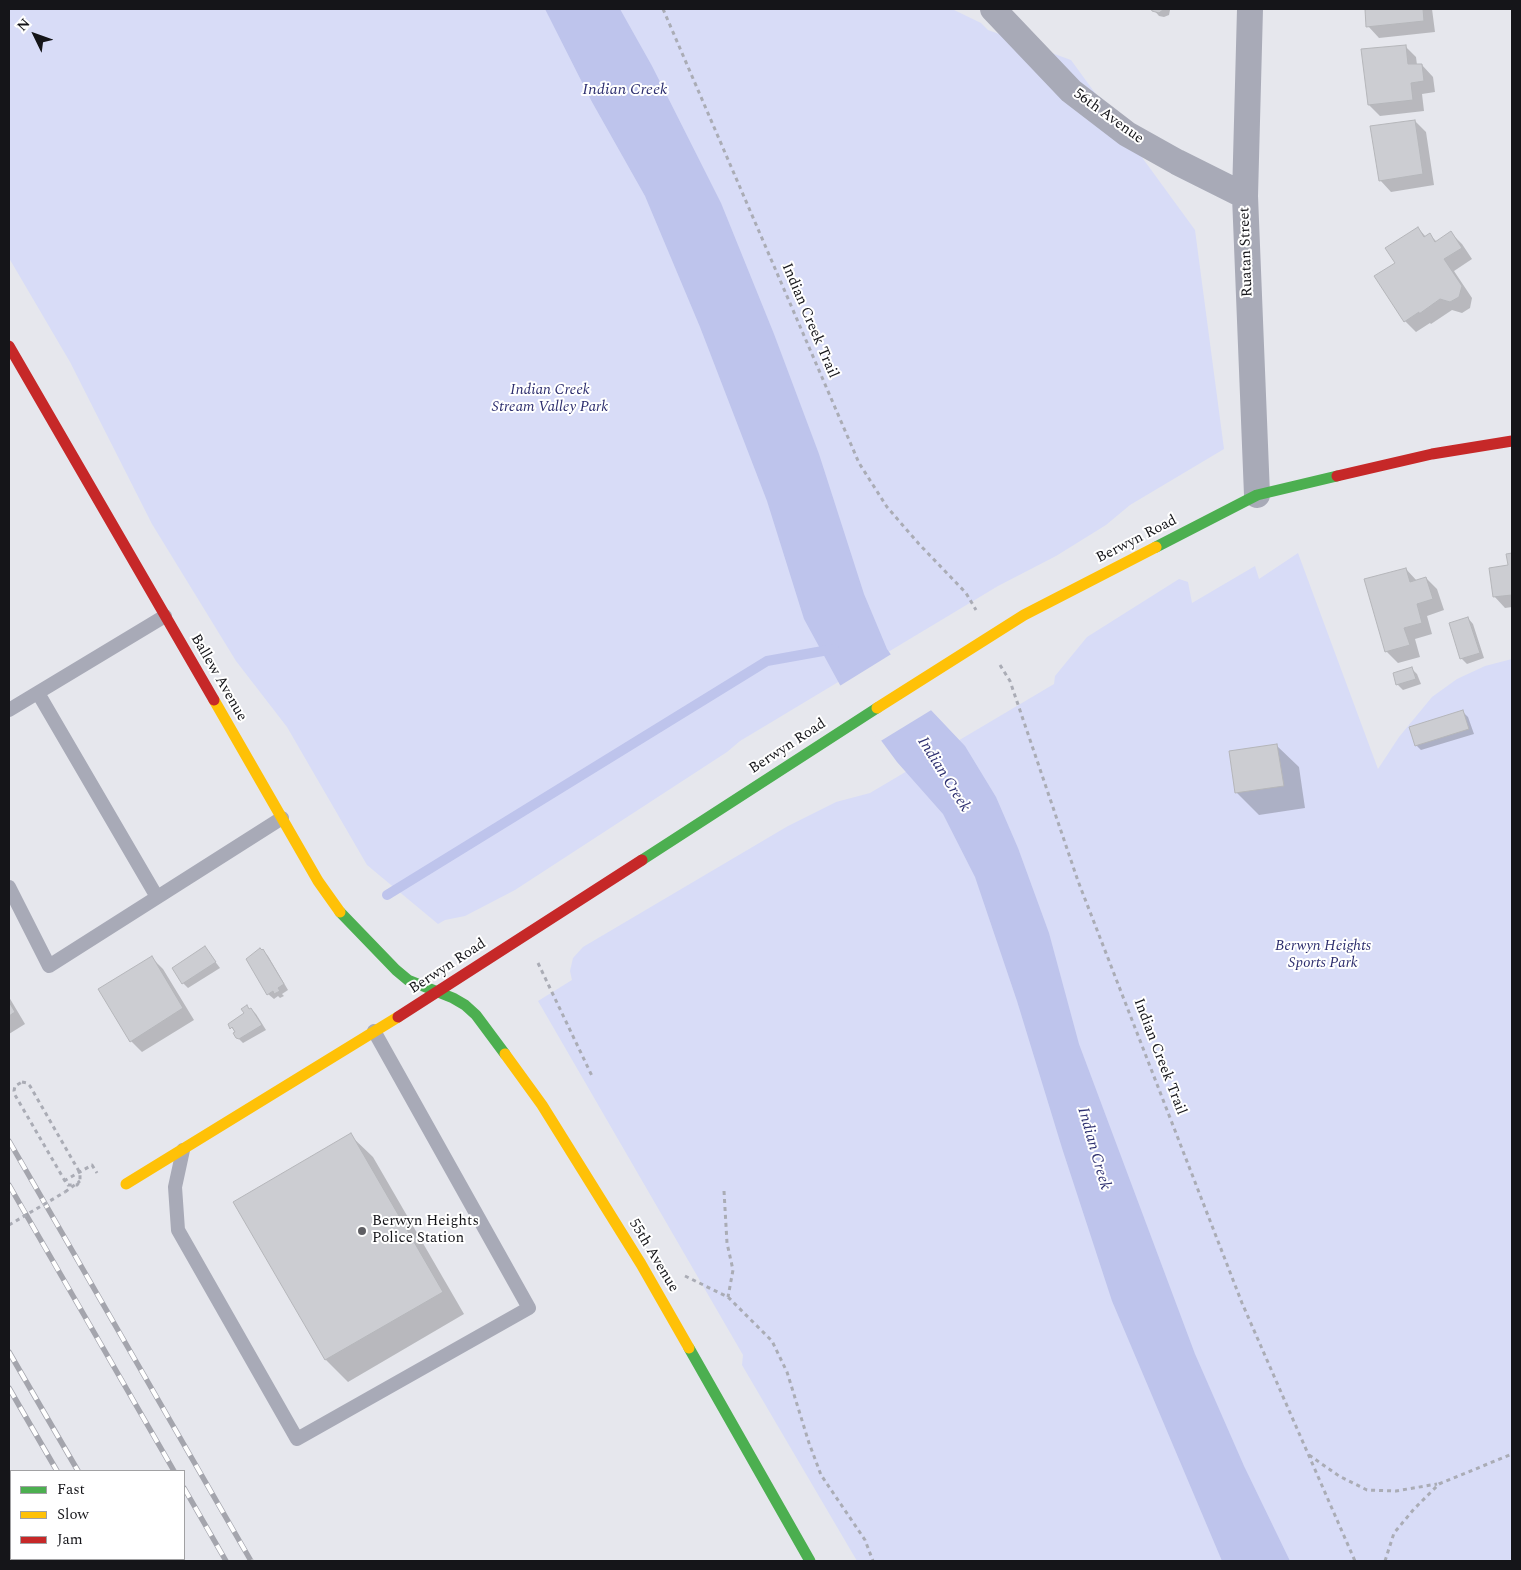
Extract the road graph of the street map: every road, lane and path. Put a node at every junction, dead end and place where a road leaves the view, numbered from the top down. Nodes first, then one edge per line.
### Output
1 (663, 9) edge
2 (993, 9) edge
3 (1250, 9) edge
4 (1245, 196) junction
5 (9, 346) edge
6 (1512, 441) edge
7 (1257, 495) junction
8 (979, 614) dead end
9 (165, 616) junction
10 (1000, 664) dead end
11 (38, 693) junction
12 (9, 710) edge
13 (282, 818) junction
14 (9, 887) edge
15 (157, 897) junction
16 (536, 959) dead end
17 (439, 992) junction
18 (374, 1031) junction
19 (592, 1076) dead end
20 (16, 1084) junction
21 (184, 1147) junction
22 (99, 1176) dead end
23 (78, 1183) junction
24 (126, 1184) dead end
25 (724, 1190) dead end
26 (9, 1225) edge
27 (682, 1274) dead end
28 (728, 1297) junction
29 (1512, 1454) edge
30 (1308, 1455) junction
31 (1439, 1484) junction
32 (810, 1561) edge
33 (873, 1561) edge
34 (1356, 1561) edge
35 (1385, 1561) edge

1 - 8 path, Indian Creek Trail
2 - 4 street, 56th Avenue
3 - 4 street, Ruatan Street
4 - 7 street, Ruatan Street
5 - 9 street, Ballew Avenue
6 - 7 street, Berwyn Road
7 - 17 street, Berwyn Road
9 - 11 lane
9 - 13 street, Ballew Avenue
10 - 30 path, Indian Creek Trail
11 - 12 lane
11 - 15 lane
13 - 15 lane
13 - 17 street, Ballew Avenue
14 - 15 lane
16 - 19 path
17 - 18 street, Berwyn Road
17 - 32 street, 55th Avenue
18 - 21 street, Berwyn Road
18 - 21 lane
20 - 22 path, bridge
20 - 23 path, bridge
20 - 23 path, bridge
21 - 24 street, Berwyn Road
23 - 26 path, bridge
25 - 28 path
27 - 28 path
28 - 33 path
29 - 31 path
30 - 31 path
30 - 34 path, Indian Creek Trail
31 - 35 path

